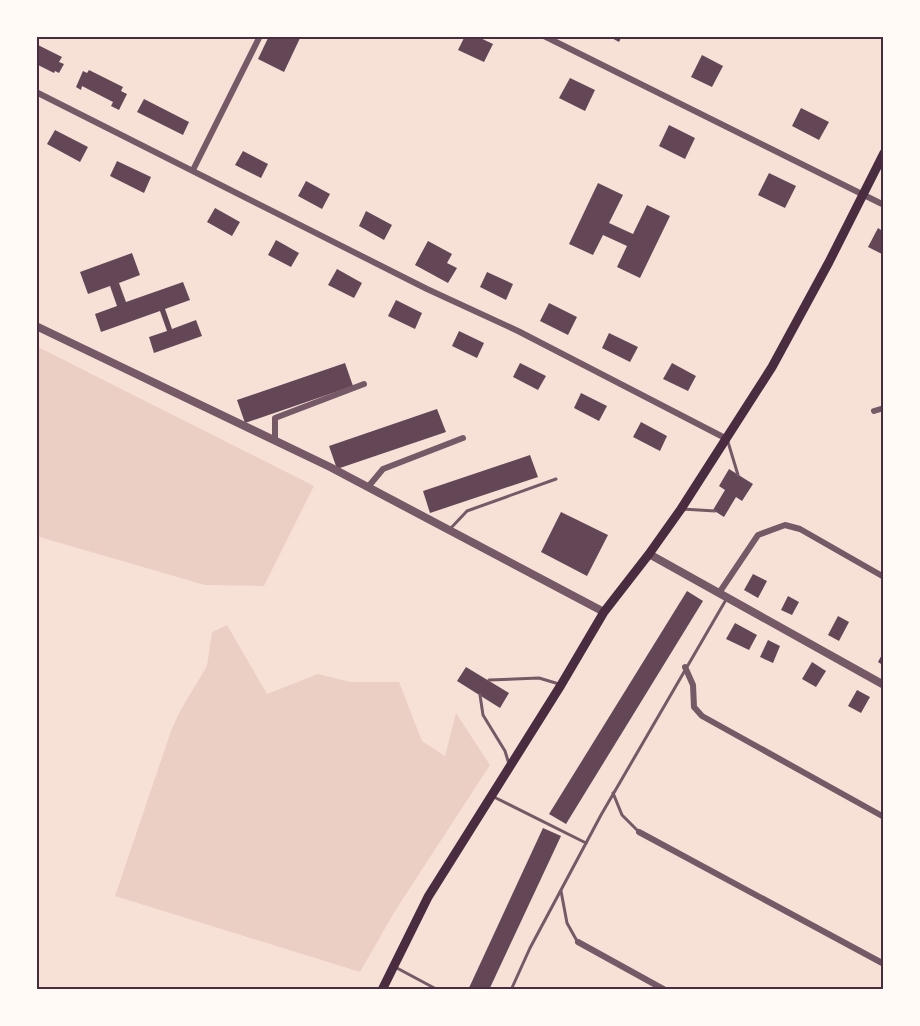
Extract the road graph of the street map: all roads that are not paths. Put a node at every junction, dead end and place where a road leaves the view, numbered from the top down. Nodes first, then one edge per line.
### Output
1 (260, 36) edge
2 (544, 36) edge
3 (36, 92) edge
4 (884, 153) edge
5 (193, 170) junction
6 (863, 195) junction
7 (884, 205) edge
8 (36, 327) edge
9 (364, 384) dead end
10 (884, 408) edge
11 (874, 411) dead end
12 (463, 438) dead end
13 (727, 439) junction
14 (275, 441) junction
15 (738, 475) dead end
16 (556, 479) dead end
17 (368, 487) junction
18 (681, 508) junction
19 (715, 511) dead end
20 (449, 531) junction
21 (649, 554) junction
22 (884, 577) edge
23 (718, 592) junction
24 (727, 598) junction
25 (604, 612) junction
26 (685, 667) junction
27 (489, 680) dead end
28 (561, 685) junction
29 (884, 685) edge
30 (480, 695) dead end
31 (509, 767) junction
32 (613, 793) junction
33 (492, 796) junction
34 (884, 817) edge
35 (639, 832) joint
36 (586, 843) junction
37 (561, 891) junction
38 (578, 942) joint
39 (884, 964) edge
40 (393, 966) junction
41 (382, 990) edge
42 (438, 990) edge
43 (511, 990) edge
44 (665, 990) edge

1 - 5 street
2 - 6 street
3 - 5 street
4 - 6 main road
5 - 13 street
6 - 7 street
6 - 13 main road
8 - 14 street
9 - 14 street
10 - 11 street
12 - 17 street
13 - 15 lane
13 - 18 main road
14 - 17 street
16 - 20 lane
17 - 20 street
18 - 19 lane
18 - 21 main road
20 - 25 street
21 - 23 street
21 - 25 main road
22 - 23 street
23 - 24 street
24 - 26 lane
24 - 29 street
25 - 28 main road
26 - 32 lane
26 - 34 street
27 - 28 lane
28 - 31 main road
30 - 31 lane
31 - 33 main road
32 - 35 lane
32 - 36 lane
33 - 36 lane
33 - 40 main road
35 - 39 street
36 - 37 lane
37 - 38 lane
37 - 43 lane
38 - 44 street
40 - 41 main road
40 - 42 lane

